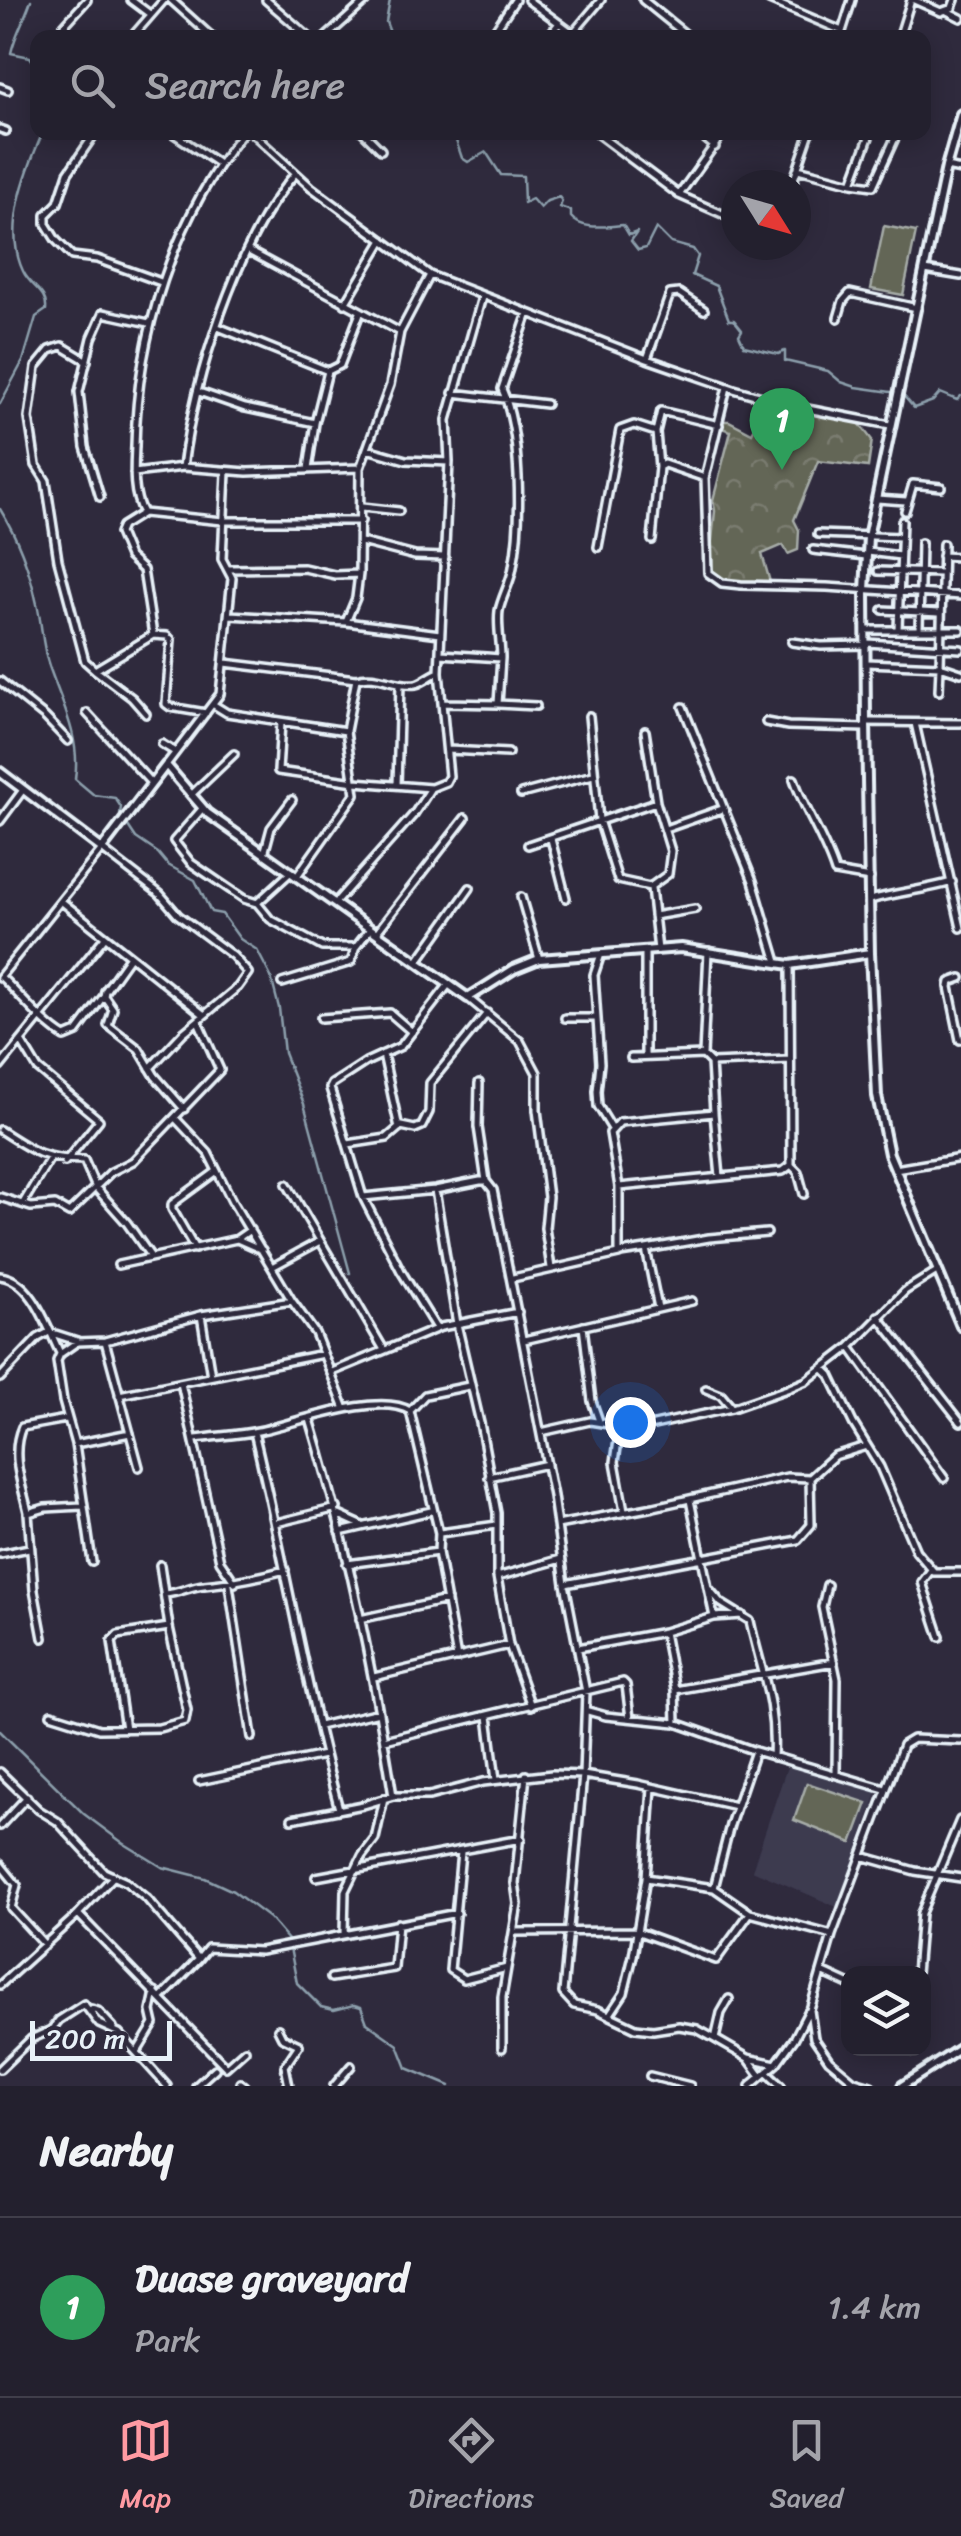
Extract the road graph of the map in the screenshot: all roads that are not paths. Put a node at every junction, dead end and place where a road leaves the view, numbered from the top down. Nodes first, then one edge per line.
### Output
1 (87, 0) edge
2 (131, 0) edge
3 (168, 0) edge
4 (266, 0) edge
5 (368, 0) edge
6 (516, 0) edge
7 (528, 0) edge
8 (601, 0) edge
9 (643, 0) edge
10 (769, 0) edge
11 (852, 0) edge
12 (912, 0) edge
13 (955, 0) edge
14 (948, 11) junction
15 (151, 15) junction
16 (961, 18) edge
17 (560, 23) junction
18 (59, 30) edge
19 (138, 30) edge
20 (204, 30) edge
21 (301, 30) edge
22 (333, 30) edge
23 (495, 30) edge
24 (554, 30) edge
25 (569, 30) edge
26 (580, 30) edge
27 (680, 30) edge
28 (833, 30) edge
29 (842, 30) edge
30 (902, 30) edge
31 (0, 87) edge
32 (8, 90) dead end
33 (961, 114) edge
34 (91, 140) edge
35 (183, 140) edge
36 (236, 140) edge
37 (260, 140) edge
38 (371, 140) edge
39 (606, 140) edge
40 (706, 140) edge
41 (719, 140) edge
42 (807, 140) edge
43 (867, 140) edge
44 (894, 140) edge
45 (714, 147) junction
46 (381, 150) dead end
47 (218, 164) junction
48 (946, 167) junction
49 (798, 169) joint
50 (961, 170) edge
51 (296, 174) junction
52 (852, 183) junction
53 (678, 195) junction
54 (721, 214) edge
55 (383, 240) junction
56 (247, 250) junction
57 (925, 270) junction
58 (430, 275) junction
59 (961, 276) edge
60 (161, 282) junction
61 (482, 296) junction
62 (345, 304) junction
63 (917, 308) junction
64 (704, 310) dead end
65 (360, 313) junction
66 (528, 313) junction
67 (838, 318) dead end
68 (150, 323) junction
69 (218, 327) junction
70 (400, 332) junction
71 (647, 359) junction
72 (87, 361) junction
73 (328, 370) junction
74 (728, 387) junction
75 (198, 392) junction
76 (453, 392) junction
77 (507, 399) junction
78 (546, 404) dead end
79 (314, 423) junction
80 (719, 424) junction
81 (890, 424) junction
82 (656, 432) junction
83 (367, 449) junction
84 (449, 462) junction
85 (183, 467) junction
86 (308, 468) junction
87 (360, 468) junction
88 (659, 468) junction
89 (226, 472) junction
90 (134, 473) junction
91 (706, 478) junction
92 (941, 486) dead end
93 (100, 497) dead end
94 (874, 499) junction
95 (907, 501) junction
96 (362, 507) junction
97 (399, 511) dead end
98 (905, 511) dead end
99 (144, 514) junction
100 (223, 521) junction
101 (362, 521) junction
102 (902, 521) dead end
103 (818, 534) dead end
104 (868, 537) junction
105 (901, 537) junction
106 (652, 540) dead end
107 (361, 542) junction
108 (921, 543) dead end
109 (942, 544) dead end
110 (598, 547) dead end
111 (813, 550) dead end
112 (866, 554) junction
113 (444, 556) junction
114 (900, 556) junction
115 (942, 556) junction
116 (961, 557) edge
117 (229, 568) junction
118 (878, 570) dead end
119 (900, 572) junction
120 (920, 572) junction
121 (359, 574) junction
122 (941, 574) junction
123 (864, 590) junction
124 (900, 592) junction
125 (920, 593) junction
126 (940, 594) junction
127 (961, 596) edge
128 (884, 610) dead end
129 (899, 612) junction
130 (920, 612) junction
131 (939, 612) junction
132 (230, 615) junction
133 (346, 622) junction
134 (898, 629) junction
135 (919, 629) junction
136 (866, 630) junction
137 (939, 630) junction
138 (961, 630) edge
139 (441, 634) junction
140 (153, 635) junction
141 (792, 642) dead end
142 (867, 644) junction
143 (940, 648) junction
144 (961, 649) edge
145 (441, 654) junction
146 (501, 658) junction
147 (225, 663) junction
148 (867, 663) junction
149 (940, 666) junction
150 (95, 670) junction
151 (439, 672) junction
152 (961, 674) edge
153 (356, 680) junction
154 (0, 681) edge
155 (400, 684) junction
156 (939, 690) dead end
157 (214, 704) junction
158 (444, 704) junction
159 (498, 704) junction
160 (536, 706) dead end
161 (683, 707) dead end
162 (87, 713) dead end
163 (206, 713) junction
164 (146, 714) dead end
165 (589, 716) dead end
166 (766, 722) dead end
167 (281, 723) junction
168 (914, 723) junction
169 (961, 723) edge
170 (866, 725) junction
171 (346, 731) junction
172 (644, 731) dead end
173 (68, 741) dead end
174 (162, 744) dead end
175 (448, 750) junction
176 (174, 752) junction
177 (508, 753) dead end
178 (234, 754) dead end
179 (166, 765) junction
180 (0, 772) edge
181 (592, 775) junction
182 (794, 779) dead end
183 (151, 782) junction
184 (355, 782) junction
185 (397, 785) junction
186 (431, 788) junction
187 (23, 790) junction
188 (522, 794) dead end
189 (191, 795) junction
190 (292, 800) dead end
191 (656, 802) junction
192 (202, 808) junction
193 (722, 809) junction
194 (465, 818) dead end
195 (599, 820) junction
196 (0, 821) edge
197 (664, 830) junction
198 (113, 834) junction
199 (87, 838) junction
200 (551, 839) junction
201 (528, 845) dead end
202 (102, 849) junction
203 (264, 854) junction
204 (294, 874) junction
205 (870, 878) junction
206 (952, 882) junction
207 (650, 887) junction
208 (470, 888) dead end
209 (521, 897) dead end
210 (566, 898) dead end
211 (870, 900) junction
212 (61, 901) junction
213 (257, 903) junction
214 (335, 903) junction
215 (696, 909) dead end
216 (654, 916) junction
217 (961, 928) edge
218 (373, 930) junction
219 (106, 936) junction
220 (356, 948) junction
221 (658, 950) junction
222 (645, 951) junction
223 (708, 952) junction
224 (601, 954) junction
225 (870, 954) junction
226 (130, 956) junction
227 (540, 960) junction
228 (418, 961) junction
229 (778, 963) junction
230 (790, 965) junction
231 (0, 977) edge
232 (961, 978) edge
233 (282, 983) dead end
234 (449, 984) junction
235 (104, 996) junction
236 (468, 998) junction
237 (487, 1013) junction
238 (205, 1015) junction
239 (41, 1017) junction
240 (321, 1018) dead end
241 (565, 1018) dead end
242 (596, 1018) junction
243 (198, 1021) junction
244 (412, 1032) junction
245 (960, 1040) edge
246 (21, 1042) junction
247 (383, 1054) junction
248 (703, 1055) junction
249 (630, 1058) dead end
250 (645, 1058) junction
251 (790, 1060) junction
252 (712, 1063) junction
253 (0, 1067) edge
254 (150, 1068) junction
255 (479, 1083) dead end
256 (184, 1109) junction
257 (714, 1113) junction
258 (175, 1118) junction
259 (399, 1128) junction
260 (612, 1129) junction
261 (0, 1130) edge
262 (347, 1144) junction
263 (50, 1158) junction
264 (961, 1158) edge
265 (65, 1162) junction
266 (791, 1165) junction
267 (218, 1170) junction
268 (895, 1170) junction
269 (720, 1177) junction
270 (486, 1181) junction
271 (286, 1184) dead end
272 (619, 1186) junction
273 (96, 1188) junction
274 (436, 1190) junction
275 (804, 1194) dead end
276 (0, 1197) edge
277 (364, 1197) junction
278 (22, 1204) junction
279 (250, 1230) junction
280 (767, 1234) dead end
281 (237, 1239) junction
282 (320, 1242) junction
283 (195, 1249) junction
284 (646, 1249) junction
285 (262, 1250) junction
286 (619, 1254) junction
287 (152, 1257) junction
288 (118, 1265) dead end
289 (272, 1268) junction
290 (551, 1268) junction
291 (937, 1272) junction
292 (0, 1276) edge
293 (512, 1278) junction
294 (292, 1301) junction
295 (692, 1301) dead end
296 (658, 1308) junction
297 (518, 1312) junction
298 (201, 1315) junction
299 (878, 1316) junction
300 (457, 1324) junction
301 (583, 1326) junction
302 (961, 1326) edge
303 (436, 1328) junction
304 (49, 1332) junction
305 (523, 1340) junction
306 (106, 1341) junction
307 (78, 1342) junction
308 (383, 1348) junction
309 (850, 1348) junction
310 (60, 1354) junction
311 (323, 1354) junction
312 (823, 1368) junction
313 (332, 1372) junction
314 (0, 1378) edge
315 (212, 1378) junction
316 (181, 1383) junction
317 (469, 1386) junction
318 (706, 1389) dead end
319 (118, 1395) junction
320 (732, 1408) junction
321 (346, 1409) junction
322 (410, 1411) junction
323 (310, 1419) junction
324 (66, 1420) junction
325 (599, 1422) junction
326 (961, 1422) edge
327 (620, 1426) junction
328 (130, 1432) junction
329 (254, 1432) junction
330 (541, 1432) junction
331 (196, 1438) junction
332 (74, 1444) junction
333 (866, 1446) junction
334 (547, 1464) junction
335 (139, 1467) dead end
336 (489, 1476) junction
337 (810, 1478) junction
338 (944, 1478) dead end
339 (690, 1500) junction
340 (82, 1506) junction
341 (338, 1511) junction
342 (432, 1511) junction
343 (624, 1512) junction
344 (28, 1514) junction
345 (276, 1523) junction
346 (557, 1524) junction
347 (497, 1525) junction
348 (364, 1526) junction
349 (340, 1532) junction
350 (439, 1533) junction
351 (29, 1548) junction
352 (438, 1552) junction
353 (0, 1554) edge
354 (561, 1558) junction
355 (704, 1559) junction
356 (92, 1562) dead end
357 (347, 1564) junction
358 (160, 1565) dead end
359 (285, 1570) junction
360 (931, 1570) junction
361 (961, 1572) edge
362 (497, 1577) junction
363 (232, 1584) junction
364 (565, 1584) junction
365 (827, 1585) dead end
366 (710, 1590) junction
367 (165, 1594) junction
368 (447, 1600) junction
369 (742, 1614) junction
370 (714, 1617) junction
371 (360, 1619) junction
372 (169, 1627) junction
373 (664, 1632) junction
374 (940, 1637) dead end
375 (42, 1638) dead end
376 (509, 1645) junction
377 (578, 1648) junction
378 (457, 1658) junction
379 (834, 1662) junction
380 (764, 1676) junction
381 (374, 1677) junction
382 (675, 1690) junction
383 (586, 1692) junction
384 (530, 1706) junction
385 (588, 1710) junction
386 (379, 1712) junction
387 (51, 1714) dead end
388 (488, 1716) junction
389 (630, 1718) junction
390 (676, 1723) junction
391 (318, 1726) junction
392 (125, 1729) junction
393 (252, 1737) dead end
394 (384, 1740) junction
395 (961, 1741) edge
396 (756, 1751) junction
397 (324, 1755) junction
398 (773, 1757) junction
399 (0, 1772) edge
400 (836, 1774) junction
401 (526, 1775) junction
402 (583, 1775) junction
403 (496, 1780) junction
404 (199, 1781) dead end
405 (652, 1788) junction
406 (885, 1789) junction
407 (393, 1796) junction
408 (27, 1797) junction
409 (384, 1798) junction
410 (736, 1806) junction
411 (339, 1809) junction
412 (292, 1819) dead end
413 (960, 1820) edge
414 (0, 1826) edge
415 (520, 1839) junction
416 (461, 1852) junction
417 (861, 1856) junction
418 (0, 1864) edge
419 (355, 1871) junction
420 (938, 1875) junction
421 (316, 1877) dead end
422 (112, 1878) junction
423 (646, 1878) junction
424 (961, 1878) edge
425 (714, 1888) junction
426 (457, 1913) junction
427 (750, 1913) junction
428 (78, 1914) junction
429 (398, 1924) junction
430 (566, 1931) junction
431 (636, 1931) junction
432 (514, 1932) junction
433 (344, 1934) junction
434 (832, 1935) junction
435 (46, 1945) junction
436 (198, 1958) junction
437 (917, 1966) edge
438 (507, 1968) junction
439 (822, 1972) junction
440 (331, 1978) dead end
441 (841, 1981) edge
442 (0, 1985) edge
443 (155, 1992) junction
444 (162, 1998) junction
445 (729, 1999) dead end
446 (810, 2010) junction
447 (607, 2013) junction
448 (278, 2029) dead end
449 (798, 2033) junction
450 (814, 2038) junction
451 (715, 2039) junction
452 (502, 2048) dead end
453 (961, 2048) edge
454 (246, 2050) dead end
455 (137, 2052) junction
456 (748, 2058) junction
457 (776, 2064) junction
458 (351, 2066) dead end
459 (0, 2069) edge
460 (215, 2069) dead end
461 (764, 2075) junction
462 (650, 2076) dead end
463 (164, 2083) edge
464 (154, 2086) edge
465 (196, 2086) edge
466 (290, 2086) edge
467 (334, 2086) edge
468 (690, 2086) edge
469 (750, 2086) edge
470 (781, 2086) edge
471 (871, 2086) edge
472 (902, 2086) edge

1 - 18 street
2 - 15 street
3 - 15 street
3 - 20 street
4 - 21 street
5 - 22 street
6 - 23 street
7 - 17 street
8 - 26 street
9 - 27 street
10 - 28 street
11 - 29 street
12 - 14 street
12 - 30 street
13 - 14 street
14 - 16 street
15 - 19 street
17 - 24 street
17 - 25 street
31 - 32 street
33 - 48 street
34 - 60 street
35 - 47 street
36 - 47 street
37 - 51 street
38 - 46 street
39 - 53 street
40 - 45 street
41 - 45 street
42 - 49 street
43 - 52 street
44 - 52 street
45 - 53 street
47 - 60 street
48 - 50 street
48 - 57 street
49 - 52 street
51 - 55 street
51 - 56 street
53 - 54 street
55 - 58 street
55 - 62 street
56 - 62 street
56 - 69 street
57 - 59 street
57 - 63 street
58 - 61 street
58 - 70 street
60 - 68 street
61 - 66 street
61 - 76 street
62 - 65 street
63 - 67 street
63 - 81 street
64 - 71 street
65 - 70 street
65 - 73 street
66 - 71 street
66 - 77 street
68 - 72 street
68 - 90 street
69 - 73 street
69 - 75 street
70 - 83 street
71 - 74 street
72 - 93 street
72 - 150 street
73 - 79 street
74 - 80 street
74 - 81 street
75 - 79 street
75 - 85 street
76 - 77 street
76 - 84 street
77 - 78 street
77 - 146 street
79 - 86 street
80 - 82 street
80 - 91 street
81 - 94 street
82 - 88 street
82 - 110 street
83 - 84 street
83 - 87 street
84 - 113 street
85 - 89 street
85 - 90 street
86 - 87 street
86 - 89 street
87 - 96 street
88 - 91 street
88 - 106 street
89 - 100 street
90 - 99 street
91 - 123 street
92 - 95 street
94 - 95 street
94 - 104 street
95 - 98 street
96 - 97 street
96 - 101 street
99 - 100 street
99 - 140 street
100 - 101 street
100 - 117 street
101 - 107 street
102 - 105 street
103 - 104 street
104 - 105 street
104 - 112 street
105 - 114 street
107 - 113 street
107 - 121 street
108 - 120 street
109 - 115 street
111 - 112 street
112 - 114 street
112 - 123 street
113 - 139 street
114 - 119 street
115 - 116 street
115 - 122 street
117 - 121 street
117 - 132 street
118 - 119 street
119 - 120 street
119 - 124 street
120 - 122 street
120 - 125 street
121 - 133 street
122 - 126 street
123 - 124 street
123 - 136 street
124 - 125 street
124 - 129 street
125 - 126 street
125 - 130 street
126 - 127 street
126 - 131 street
128 - 129 street
129 - 130 street
129 - 134 street
130 - 131 street
130 - 135 street
131 - 137 street
132 - 133 street
132 - 147 street
133 - 139 street
134 - 135 street
134 - 136 street
135 - 137 street
136 - 142 street
137 - 138 street
137 - 143 street
139 - 145 street
140 - 150 street
140 - 163 street
141 - 142 street
142 - 143 street
142 - 148 street
143 - 144 street
143 - 149 street
145 - 146 street
145 - 151 street
146 - 159 street
147 - 153 street
147 - 157 street
148 - 149 street
148 - 170 street
149 - 152 street
149 - 156 street
150 - 164 street
151 - 155 street
151 - 158 street
153 - 155 street
153 - 171 street
154 - 173 street
155 - 185 street
157 - 163 street
157 - 167 street
158 - 159 street
158 - 175 street
159 - 160 street
161 - 193 street
162 - 183 street
163 - 176 street
165 - 181 street
166 - 170 street
167 - 171 street
167 - 184 street
168 - 169 street
168 - 170 street
168 - 206 street
170 - 205 street
171 - 184 street
172 - 191 street
174 - 176 street
175 - 177 street
175 - 186 street
176 - 179 street
178 - 189 street
179 - 183 street
179 - 189 street
180 - 187 street
181 - 188 street
181 - 195 street
182 - 205 street
183 - 198 street
184 - 185 street
184 - 204 street
185 - 186 street
186 - 214 street
187 - 196 street
187 - 199 street
189 - 192 street
190 - 203 street
191 - 195 street
191 - 197 street
192 - 203 street
192 - 213 street
193 - 197 street
193 - 229 street
194 - 218 street
195 - 200 street
195 - 207 street
197 - 207 street
198 - 199 street
198 - 202 street
199 - 202 street
200 - 201 street
200 - 210 street
202 - 212 street
202 - 238 street
203 - 204 street
204 - 213 street
204 - 214 street
205 - 211 street
206 - 211 street
206 - 217 street
207 - 216 street
208 - 228 street
209 - 227 street
211 - 225 street
212 - 219 street
212 - 231 street
213 - 220 street
214 - 218 street
215 - 216 street
216 - 221 street
218 - 220 street
218 - 228 street
219 - 226 street
219 - 239 street
220 - 233 street
221 - 222 street
221 - 223 street
222 - 224 street
222 - 250 street
223 - 229 street
223 - 248 street
224 - 227 street
224 - 242 street
225 - 230 street
225 - 268 street
226 - 235 street
226 - 238 street
227 - 236 street
228 - 234 street
229 - 230 street
230 - 251 street
231 - 239 street
232 - 245 street
234 - 236 street
234 - 244 street
235 - 239 street
235 - 254 street
236 - 237 street
237 - 259 street
237 - 290 street
238 - 243 street
239 - 246 street
240 - 244 street
241 - 242 street
242 - 260 street
243 - 254 street
243 - 256 street
244 - 247 street
246 - 253 street
246 - 265 street
247 - 259 street
247 - 262 street
248 - 250 street
248 - 252 street
249 - 250 street
251 - 252 street
251 - 266 street
252 - 257 street
254 - 256 street
255 - 270 street
256 - 258 street
257 - 260 street
257 - 269 street
258 - 267 street
258 - 273 street
259 - 262 street
260 - 272 street
261 - 263 street
262 - 277 street
263 - 265 street
263 - 278 street
264 - 268 street
265 - 273 street
266 - 269 street
266 - 275 street
267 - 279 street
267 - 283 street
268 - 291 street
269 - 272 street
270 - 274 street
270 - 293 street
271 - 282 street
272 - 286 street
273 - 278 street
273 - 287 street
274 - 277 street
274 - 300 street
276 - 278 street
277 - 303 street
279 - 281 street
279 - 285 street
280 - 284 street
281 - 283 street
281 - 285 street
282 - 289 street
282 - 308 street
283 - 287 street
284 - 286 street
284 - 296 street
285 - 289 street
286 - 290 street
287 - 288 street
289 - 294 street
290 - 293 street
291 - 299 street
291 - 302 street
292 - 304 street
293 - 297 street
294 - 298 street
294 - 311 street
295 - 296 street
296 - 301 street
297 - 300 street
297 - 305 street
298 - 306 street
298 - 315 street
299 - 309 street
299 - 326 street
300 - 303 street
300 - 317 street
301 - 305 street
301 - 325 street
303 - 308 street
304 - 307 street
304 - 310 street
304 - 314 street
305 - 330 street
306 - 307 street
306 - 319 street
307 - 310 street
308 - 313 street
309 - 312 street
309 - 338 street
310 - 324 street
311 - 313 street
311 - 315 street
312 - 320 street
312 - 333 street
313 - 321 street
315 - 316 street
316 - 319 street
316 - 331 street
317 - 322 street
317 - 336 street
318 - 320 street
319 - 328 street
320 - 327 street
321 - 322 street
321 - 323 street
322 - 342 street
323 - 329 street
323 - 341 street
324 - 332 street
324 - 344 street
325 - 327 street
325 - 330 street
327 - 343 street
328 - 332 street
328 - 335 street
329 - 331 street
329 - 345 street
330 - 334 street
331 - 363 street
332 - 340 street
333 - 337 street
333 - 360 street
334 - 336 street
334 - 346 street
336 - 347 street
337 - 339 street
337 - 355 street
339 - 343 street
339 - 355 street
340 - 344 street
340 - 356 street
341 - 345 street
341 - 348 street
341 - 349 street
342 - 348 street
342 - 350 street
343 - 346 street
344 - 351 street
345 - 359 street
346 - 354 street
347 - 350 street
347 - 362 street
348 - 349 street
349 - 357 street
350 - 352 street
351 - 353 street
351 - 375 street
352 - 357 street
352 - 368 street
354 - 362 street
354 - 364 street
355 - 364 street
355 - 366 street
357 - 371 street
358 - 367 street
359 - 363 street
359 - 391 street
360 - 361 street
360 - 374 street
362 - 376 street
363 - 367 street
363 - 393 street
364 - 377 street
365 - 379 street
366 - 369 street
366 - 370 street
367 - 372 street
368 - 371 street
368 - 378 street
369 - 370 street
369 - 380 street
370 - 373 street
371 - 381 street
372 - 392 street
372 - 392 street
373 - 377 street
373 - 382 street
376 - 378 street
376 - 384 street
377 - 383 street
378 - 381 street
379 - 380 street
379 - 400 street
380 - 382 street
380 - 398 street
381 - 386 street
382 - 390 street
383 - 384 street
383 - 385 street
383 - 389 street
384 - 388 street
385 - 389 street
385 - 402 street
386 - 391 street
386 - 394 street
387 - 392 street
388 - 394 street
388 - 403 street
389 - 390 street
390 - 396 street
391 - 397 street
394 - 407 street
395 - 406 street
396 - 398 street
396 - 410 street
397 - 404 street
397 - 411 street
398 - 400 street
399 - 408 street
400 - 406 street
401 - 402 street
401 - 403 street
401 - 415 street
402 - 405 street
402 - 430 street
403 - 407 street
405 - 410 street
405 - 423 street
406 - 417 street
407 - 409 street
408 - 414 street
408 - 422 street
409 - 411 street
409 - 419 street
410 - 425 street
411 - 412 street
413 - 420 street
415 - 416 street
415 - 432 street
416 - 419 street
416 - 426 street
417 - 420 street
417 - 434 street
418 - 435 street
419 - 421 street
419 - 433 street
420 - 424 street
420 - 437 street
422 - 428 street
422 - 436 street
423 - 425 street
423 - 431 street
425 - 427 street
426 - 429 street
426 - 438 street
427 - 431 street
427 - 434 street
428 - 435 street
428 - 443 street
429 - 433 street
429 - 440 street
430 - 431 street
430 - 432 street
430 - 447 street
431 - 447 street
432 - 438 street
433 - 436 street
434 - 439 street
435 - 442 street
436 - 444 street
438 - 452 street
439 - 441 street
439 - 446 street
443 - 444 street
443 - 455 street
444 - 454 street
445 - 451 street
446 - 449 street
446 - 450 street
447 - 451 street
448 - 466 street
449 - 450 street
449 - 457 street
450 - 471 street
451 - 456 street
453 - 472 street
455 - 459 street
455 - 463 street
456 - 457 street
456 - 461 street
457 - 461 street
458 - 467 street
460 - 465 street
461 - 469 street
461 - 470 street
462 - 468 street
463 - 464 street

